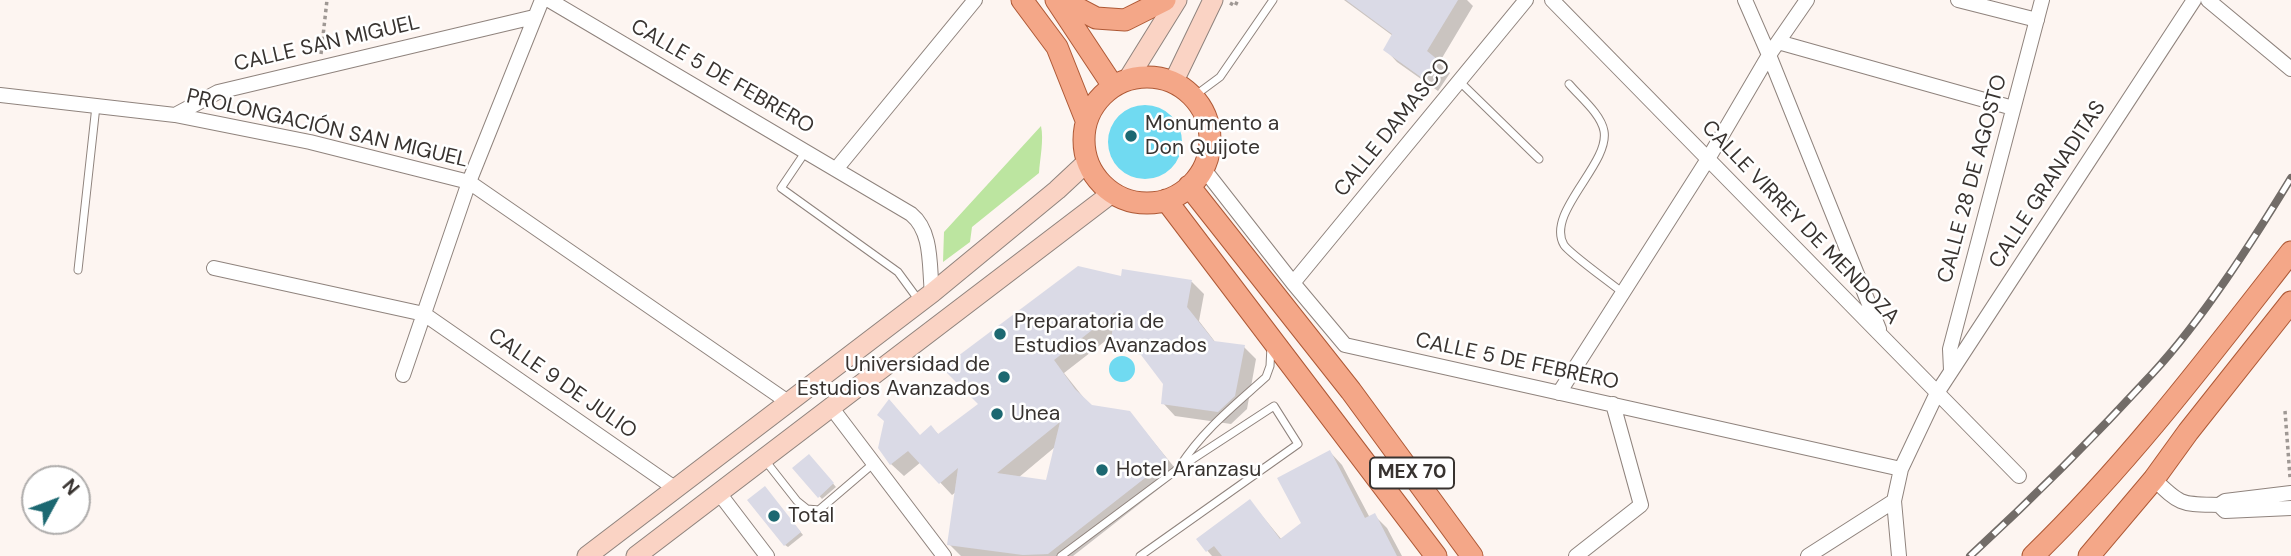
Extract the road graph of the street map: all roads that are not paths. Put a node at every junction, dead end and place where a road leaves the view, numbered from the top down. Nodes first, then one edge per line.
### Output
1 (542, 0) edge
2 (549, 0) edge
3 (975, 0) edge
4 (1022, 0) edge
5 (1056, 0) edge
6 (1062, 0) edge
7 (1165, 0) edge
8 (1177, 0) edge
9 (1213, 0) edge
10 (1273, 0) edge
11 (1526, 0) edge
12 (1552, 0) edge
13 (1745, 0) edge
14 (1807, 0) edge
15 (1958, 0) edge
16 (2042, 0) edge
17 (2194, 0) edge
18 (2208, 0) edge
19 (534, 17) junction
20 (2036, 20) junction
21 (1773, 48) junction
22 (2291, 69) edge
23 (1458, 81) junction
24 (1121, 83) junction
25 (1173, 83) junction
26 (1569, 84) dead end
27 (0, 95) edge
28 (1193, 97) junction
29 (96, 106) junction
30 (2013, 108) junction
31 (174, 115) junction
32 (1086, 120) junction
33 (806, 150) junction
34 (1539, 159) dead end
35 (1708, 159) junction
36 (1087, 162) junction
37 (837, 168) junction
38 (1203, 168) junction
39 (469, 182) junction
40 (1189, 187) junction
41 (1112, 192) junction
42 (1166, 200) junction
43 (2291, 251) edge
44 (214, 268) dead end
45 (78, 270) dead end
46 (1293, 283) junction
47 (1623, 293) junction
48 (926, 298) junction
49 (2291, 302) edge
50 (424, 314) junction
51 (1883, 337) junction
52 (1271, 339) junction
53 (1951, 370) junction
54 (403, 375) dead end
55 (1559, 393) junction
56 (1937, 393) junction
57 (788, 402) junction
58 (1613, 404) junction
59 (831, 407) junction
60 (763, 459) junction
61 (874, 463) junction
62 (1179, 468) junction
63 (1901, 469) junction
64 (2019, 476) dead end
65 (2154, 479) junction
66 (676, 489) junction
67 (719, 493) junction
68 (2291, 493) edge
69 (1894, 501) junction
70 (2219, 505) junction
71 (2291, 508) edge
72 (587, 556) edge
73 (636, 556) edge
74 (767, 556) edge
75 (944, 556) edge
76 (1060, 556) edge
77 (1140, 556) edge
78 (1436, 556) edge
79 (1472, 556) edge
80 (1576, 556) edge
81 (1808, 556) edge
82 (1899, 556) edge
83 (2033, 556) edge
84 (2089, 556) edge

1 - 19 street
2 - 33 street, CALLE 5 DE FEBRERO
3 - 37 street
4 - 32 main road
5 - 24 main road
6 - 7 main road
8 - 24 main road
9 - 25 main road
10 - 28 lane
11 - 23 street, CALLE DAMASCO
12 - 35 street, CALLE VIRREY DE MENDOZA
13 - 21 street
14 - 21 street
15 - 20 street
16 - 20 street, CALLE 28 DE AGOSTO
17 - 53 street, CALLE GRANADITAS
18 - 22 street
19 - 31 street, CALLE SAN MIGUEL
19 - 39 street
20 - 30 street, CALLE 28 DE AGOSTO
21 - 30 street
21 - 35 street
21 - 51 street
23 - 34 lane
23 - 46 street, CALLE DAMASCO
24 - 25 main road
24 - 32 main road
25 - 28 main road
26 - 47 lane
27 - 29 street, PROLONGACIÓN SAN MIGUEL
28 - 38 main road
29 - 31 street, PROLONGACIÓN SAN MIGUEL
29 - 45 lane
30 - 53 street, CALLE 28 DE AGOSTO
31 - 39 street, PROLONGACIÓN SAN MIGUEL
32 - 36 main road
33 - 37 street, CALLE 5 DE FEBRERO
33 - 48 lane
35 - 47 street
35 - 51 street, CALLE VIRREY DE MENDOZA
36 - 41 main road
36 - 48 main road
37 - 48 street, CALLE 5 DE FEBRERO
38 - 40 main road
38 - 46 street, CALLE 5 DE FEBRERO
39 - 50 street
39 - 57 street, PROLONGACIÓN SAN MIGUEL
40 - 42 main road
40 - 79 main road, MEX 70
41 - 42 main road
41 - 59 main road
42 - 52 main road, MEX 70
43 - 83 main road
44 - 50 street
46 - 55 street, CALLE 5 DE FEBRERO
47 - 55 street
48 - 57 main road
49 - 65 main road
50 - 54 street
50 - 66 street, CALLE 9 DE JULIO
51 - 56 street, CALLE VIRREY DE MENDOZA
52 - 62 lane
52 - 78 main road, MEX 70
53 - 56 street, CALLE GRANADITAS
55 - 58 street, CALLE 5 DE FEBRERO
56 - 63 street, CALLE GRANADITAS
56 - 64 street, CALLE VIRREY DE MENDOZA
57 - 66 main road
58 - 63 street, CALLE 5 DE FEBRERO
58 - 80 street
59 - 60 main road
59 - 61 street
60 - 61 lane
60 - 67 main road
61 - 75 street
62 - 76 lane
62 - 77 lane
63 - 69 street, CALLE GRANADITAS
65 - 70 street
65 - 84 main road
66 - 72 main road
67 - 73 main road
67 - 74 street
68 - 70 street
69 - 81 street
69 - 82 street, CALLE GRANADITAS
70 - 71 street

